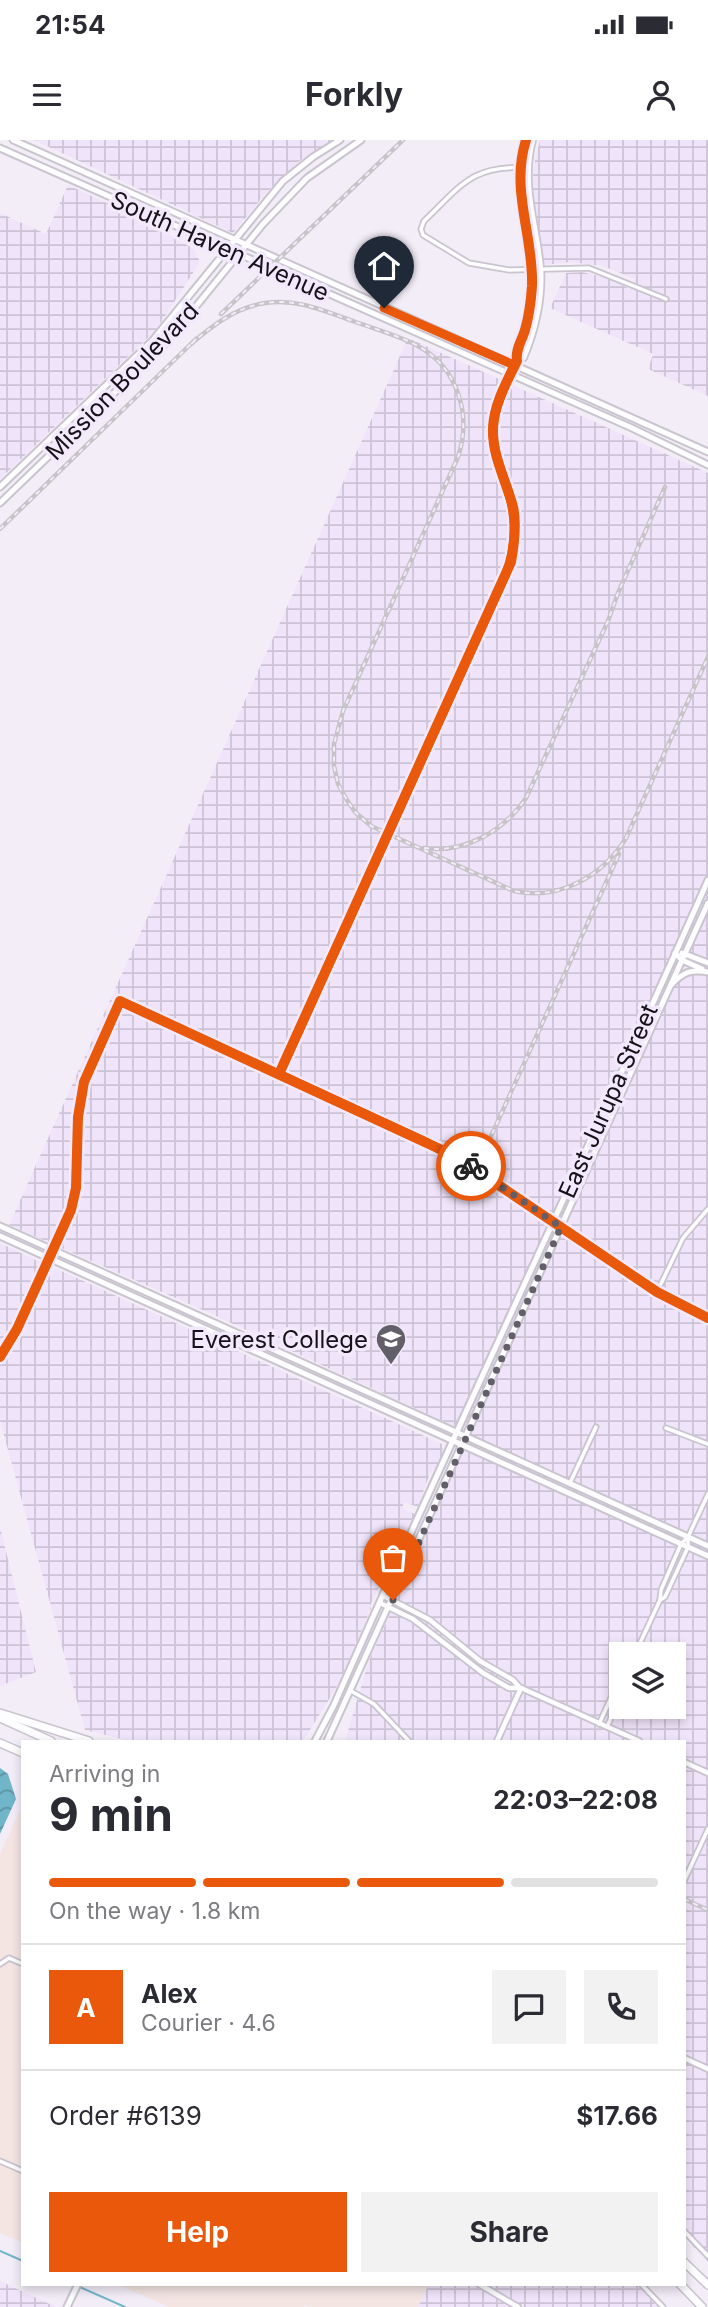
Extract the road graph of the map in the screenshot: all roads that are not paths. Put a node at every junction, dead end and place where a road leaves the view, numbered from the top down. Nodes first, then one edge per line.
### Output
1 (13, 140) edge
2 (340, 140) edge
3 (362, 140) edge
4 (526, 140) edge
5 (533, 140) edge
6 (0, 148) edge
7 (521, 168) junction
8 (528, 168) junction
9 (234, 241) junction
10 (246, 246) junction
11 (227, 250) junction
12 (239, 255) junction
13 (541, 268) junction
14 (532, 269) junction
15 (666, 299) dead end
16 (515, 363) junction
17 (510, 375) junction
18 (708, 452) edge
19 (708, 465) edge
20 (0, 486) edge
21 (0, 503) edge
22 (708, 880) edge
23 (708, 903) edge
24 (676, 953) junction
25 (685, 953) junction
26 (681, 960) junction
27 (708, 963) edge
28 (708, 972) edge
29 (669, 987) junction
30 (120, 1001) joint
31 (279, 1074) junction
32 (708, 1209) edge
33 (554, 1221) junction
34 (0, 1226) edge
35 (561, 1227) junction
36 (0, 1236) edge
37 (53, 1250) junction
38 (49, 1258) junction
39 (657, 1292) junction
40 (708, 1318) edge
41 (0, 1357) edge
42 (596, 1427) dead end
43 (666, 1427) dead end
44 (456, 1431) junction
45 (467, 1436) junction
46 (453, 1440) junction
47 (708, 1444) edge
48 (463, 1445) junction
49 (570, 1484) junction
50 (708, 1494) edge
51 (688, 1537) junction
52 (681, 1544) junction
53 (708, 1546) edge
54 (688, 1547) junction
55 (708, 1556) edge
56 (384, 1596) junction
57 (393, 1600) junction
58 (660, 1600) junction
59 (380, 1603) junction
60 (389, 1607) junction
61 (641, 1642) edge
62 (521, 1688) junction
63 (351, 1691) junction
64 (609, 1702) edge
65 (0, 1715) edge
66 (610, 1719) edge
67 (599, 1724) junction
68 (607, 1727) junction
69 (49, 1740) edge
70 (86, 1740) edge
71 (316, 1740) edge
72 (327, 1740) edge
73 (407, 1740) edge
74 (497, 1740) edge
75 (637, 1740) edge
76 (0, 1743) edge
77 (20, 1753) edge
78 (686, 1763) edge
79 (708, 1773) edge
80 (708, 1829) edge
81 (686, 1877) edge
82 (21, 1963) edge
83 (0, 1964) edge
84 (686, 2059) edge
85 (708, 2068) edge
86 (0, 2161) edge
87 (21, 2170) edge
88 (686, 2233) edge
89 (708, 2256) edge
90 (686, 2264) edge
91 (708, 2285) edge
92 (77, 2286) edge
93 (482, 2286) edge
94 (643, 2286) edge
95 (682, 2286) edge
96 (67, 2307) edge
97 (518, 2307) edge
98 (663, 2307) edge
99 (702, 2307) edge

1 - 9 main road, South Haven Avenue
2 - 9 main road, Mission Boulevard
3 - 10 main road, Mission Boulevard
4 - 7 street
5 - 8 street
6 - 11 main road, South Haven Avenue
7 - 8 street
7 - 14 street
7 - 14 street
8 - 13 street
9 - 10 main road, South Haven Avenue
9 - 11 main road, Mission Boulevard
10 - 12 main road, Mission Boulevard
10 - 16 main road, South Haven Avenue
11 - 12 main road, South Haven Avenue
11 - 20 main road, Mission Boulevard
12 - 17 main road, South Haven Avenue
12 - 21 main road, Mission Boulevard
13 - 14 street
13 - 15 street
13 - 16 street
14 - 16 street
16 - 17 street
16 - 18 main road, South Haven Avenue
17 - 19 main road, South Haven Avenue
17 - 31 street
22 - 24 main road, East Jurupa Street
23 - 25 main road, East Jurupa Street
24 - 25 main road
24 - 26 main road
24 - 33 main road, East Jurupa Street
25 - 26 main road, East Jurupa Street
25 - 27 main road
26 - 28 main road
26 - 29 main road, East Jurupa Street
28 - 29 main road
29 - 35 main road, East Jurupa Street
30 - 31 street
30 - 37 street
31 - 33 street
32 - 39 street
33 - 35 street
33 - 44 main road, East Jurupa Street
34 - 37 main road
35 - 39 street
35 - 45 main road, East Jurupa Street
36 - 38 main road
37 - 38 street
37 - 44 main road
38 - 41 street
38 - 46 main road
39 - 40 street
42 - 49 street
43 - 47 street
44 - 45 main road
44 - 46 main road, East Jurupa Street
45 - 48 main road, East Jurupa Street
45 - 49 main road
46 - 48 main road
46 - 56 main road, East Jurupa Street
48 - 52 main road
48 - 57 main road, East Jurupa Street
49 - 51 main road
50 - 51 street
51 - 52 street
51 - 53 main road
51 - 54 street
52 - 54 main road
52 - 58 street
54 - 55 main road
54 - 58 street
56 - 57 street
56 - 59 main road, East Jurupa Street
57 - 60 main road, East Jurupa Street
57 - 62 street
58 - 61 street
59 - 60 street
59 - 71 main road, East Jurupa Street
60 - 62 street
60 - 63 main road, East Jurupa Street
62 - 67 street
62 - 74 street
63 - 72 main road, East Jurupa Street
63 - 73 street
64 - 67 street
65 - 69 highway
65 - 70 highway
66 - 68 street
67 - 68 street
68 - 75 street
76 - 77 highway
78 - 79 street
80 - 81 street
82 - 83 street
84 - 85 street
86 - 87 street
88 - 89 street
90 - 91 highway
92 - 96 main road
93 - 97 street
94 - 98 street
95 - 99 highway

